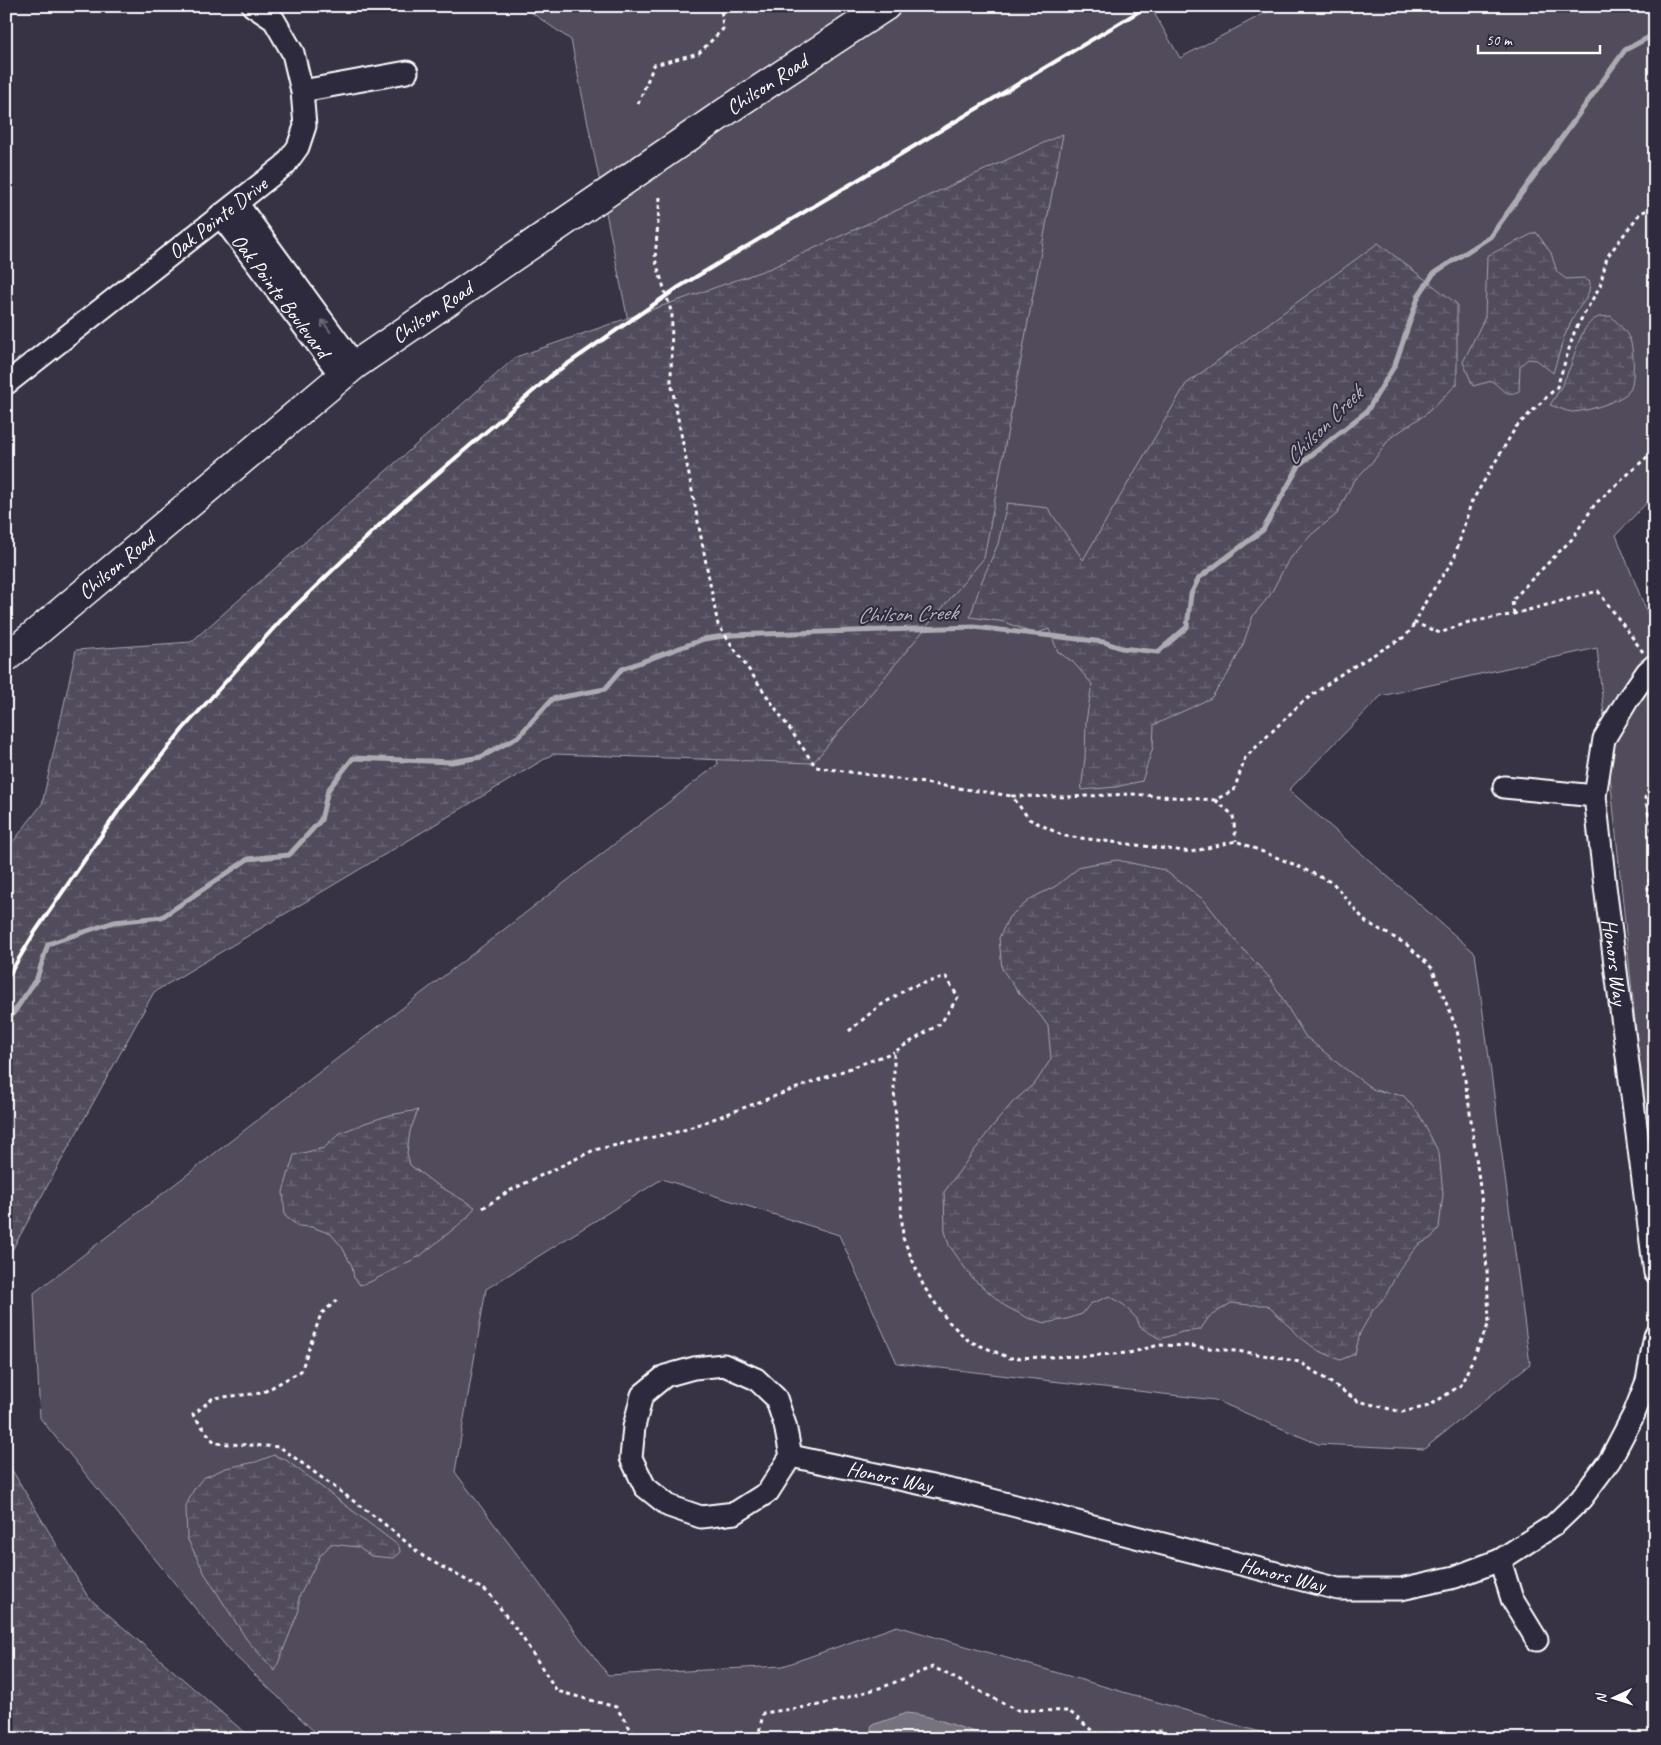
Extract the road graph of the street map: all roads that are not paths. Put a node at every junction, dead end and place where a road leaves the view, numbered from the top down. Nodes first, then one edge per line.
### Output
1 (253, 6) edge
2 (886, 6) edge
3 (407, 72) dead end
4 (302, 91) junction
5 (228, 209) junction
6 (348, 371) junction
7 (6, 384) edge
8 (6, 658) edge
9 (1651, 662) edge
10 (1504, 787) dead end
11 (1595, 796) junction
12 (1655, 1273) edge
13 (1655, 1336) edge
14 (791, 1456) junction
15 (1500, 1560) junction
16 (1537, 1640) dead end

1 - 4 street, Oak Pointe Drive
2 - 6 main road, Chilson Road
3 - 4 street
4 - 5 street, Oak Pointe Drive
5 - 6 street, Oak Pointe Boulevard
5 - 7 street, Oak Pointe Drive
6 - 8 main road, Chilson Road
9 - 11 street, Honors Way
10 - 11 street
11 - 12 street, Honors Way
13 - 15 street, Honors Way
14 - 14 street
14 - 15 street, Honors Way
15 - 16 street

